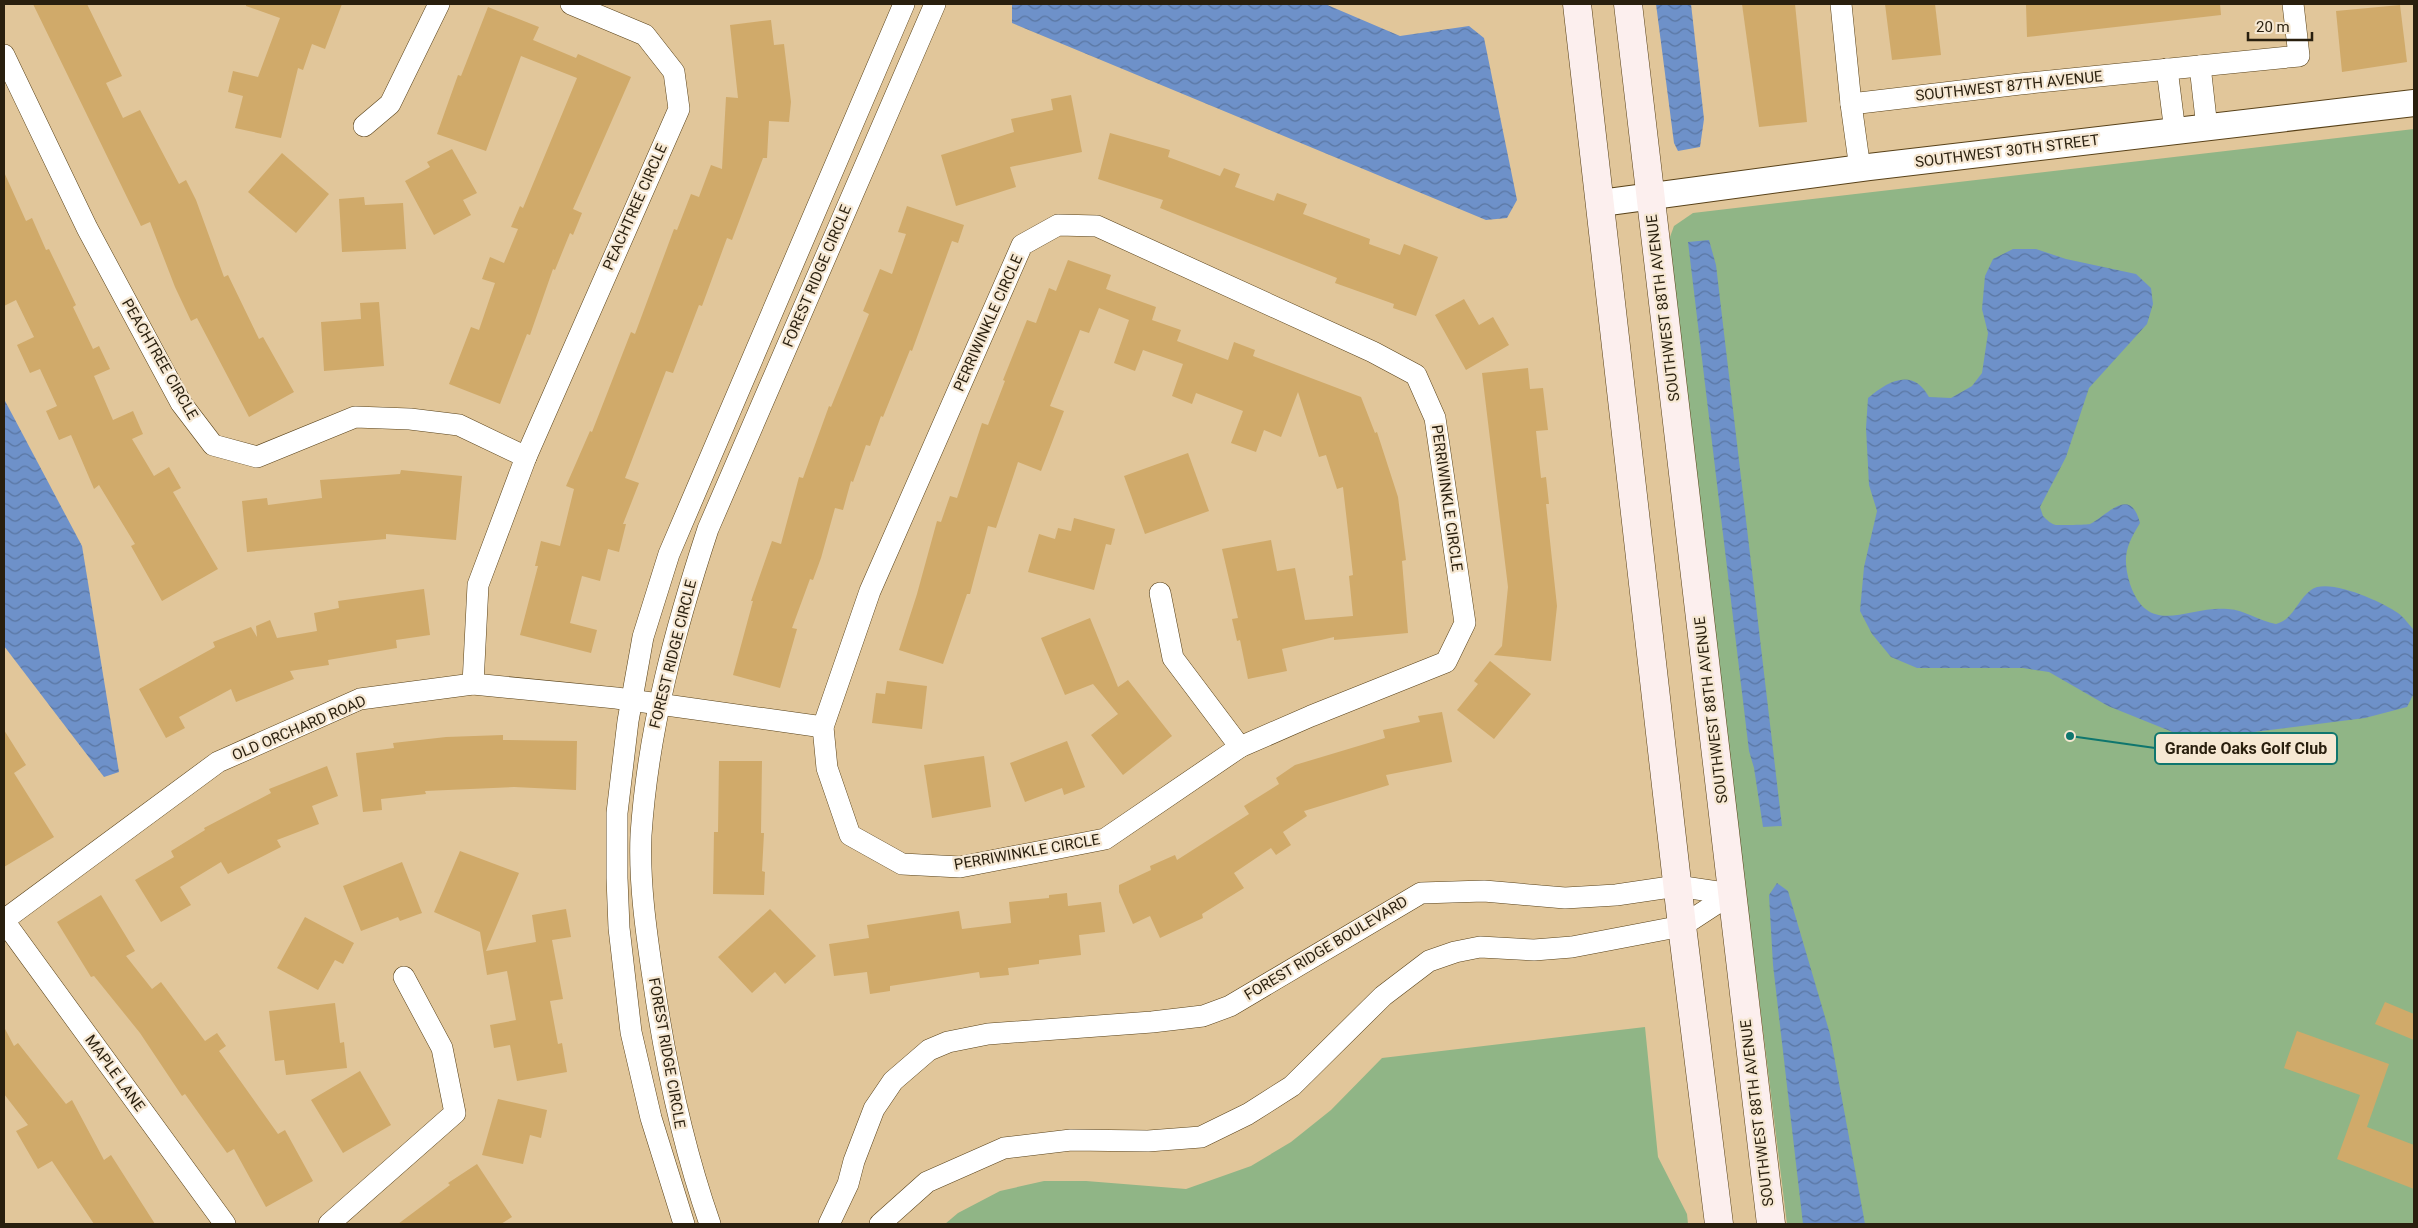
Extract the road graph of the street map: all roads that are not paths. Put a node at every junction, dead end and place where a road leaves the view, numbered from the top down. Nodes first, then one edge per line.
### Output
1 (439, 4) edge
2 (571, 4) edge
3 (904, 4) edge
4 (935, 4) edge
5 (1577, 4) edge
6 (1628, 4) edge
7 (1841, 4) edge
8 (2293, 4) edge
9 (4, 55) edge
10 (2200, 66) junction
11 (2167, 69) junction
12 (2414, 103) edge
13 (1851, 104) junction
14 (364, 126) dead end
15 (2207, 128) junction
16 (2175, 132) junction
17 (1860, 168) junction
18 (1650, 196) junction
19 (1600, 203) junction
20 (526, 457) junction
21 (1160, 593) dead end
22 (473, 684) junction
23 (632, 700) junction
24 (659, 704) junction
25 (823, 727) junction
26 (1240, 748) junction
27 (1677, 886) junction
28 (1731, 894) junction
29 (4, 920) edge
30 (1682, 926) junction
31 (404, 977) dead end
32 (225, 1224) edge
33 (328, 1224) edge
34 (684, 1224) edge
35 (710, 1224) edge
36 (829, 1224) edge
37 (880, 1224) edge
38 (1719, 1224) edge
39 (1771, 1224) edge

1 - 14 street
2 - 20 street, PEACHTREE CIRCLE
3 - 23 street, FOREST RIDGE CIRCLE
4 - 24 street, FOREST RIDGE CIRCLE
5 - 19 main road
6 - 18 main road, SOUTHWEST 88TH AVENUE
7 - 13 street
8 - 10 street, SOUTHWEST 87TH AVENUE
9 - 20 street, PEACHTREE CIRCLE
10 - 11 street, SOUTHWEST 87TH AVENUE
10 - 15 street
11 - 13 street, SOUTHWEST 87TH AVENUE
11 - 16 street
12 - 15 street, SOUTHWEST 30TH STREET
13 - 17 street
15 - 16 street, SOUTHWEST 30TH STREET
16 - 17 street, SOUTHWEST 30TH STREET
17 - 18 street, SOUTHWEST 30TH STREET
18 - 19 street, SOUTHWEST 30TH STREET
18 - 28 main road, SOUTHWEST 88TH AVENUE
19 - 27 main road
20 - 22 street, PEACHTREE CIRCLE
21 - 26 street
22 - 23 street, OLD ORCHARD ROAD
22 - 29 street, OLD ORCHARD ROAD
23 - 24 street, OLD ORCHARD ROAD
23 - 34 street, FOREST RIDGE CIRCLE
24 - 25 street, OLD ORCHARD ROAD
24 - 35 street, FOREST RIDGE CIRCLE
25 - 26 street, PERRIWINKLE CIRCLE
25 - 26 street, PERRIWINKLE CIRCLE
27 - 28 street, FOREST RIDGE BOULEVARD
27 - 30 main road
27 - 36 street, FOREST RIDGE BOULEVARD
28 - 30 street
28 - 39 main road, SOUTHWEST 88TH AVENUE
29 - 32 street, MAPLE LANE
30 - 37 street
30 - 38 main road
31 - 33 street

